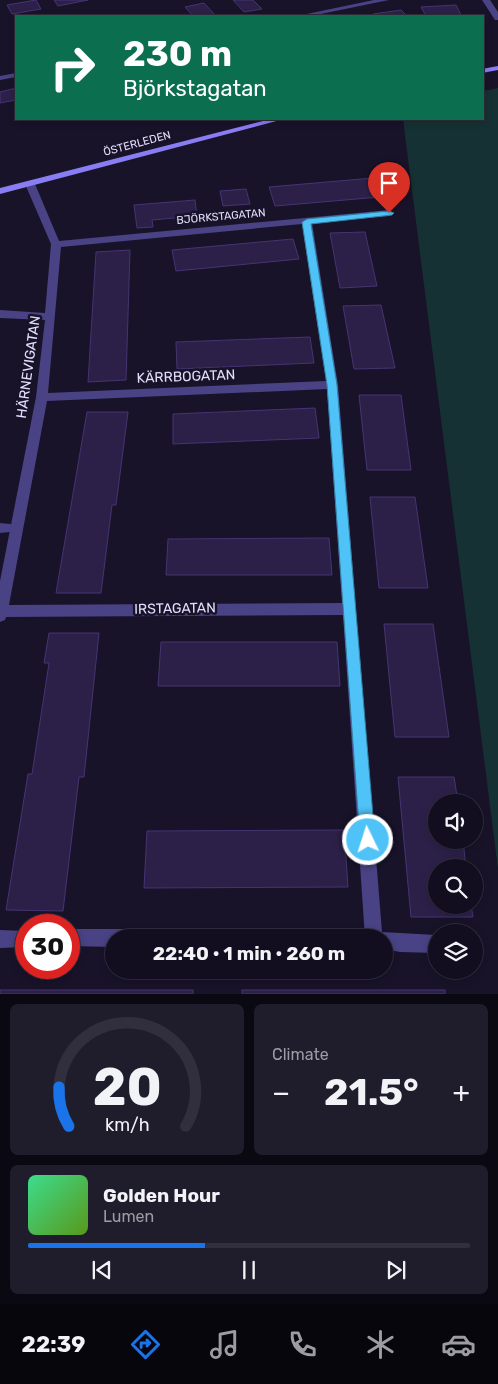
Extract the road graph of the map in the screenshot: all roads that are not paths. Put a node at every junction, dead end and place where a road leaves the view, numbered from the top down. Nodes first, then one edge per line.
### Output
1 (384, 0) edge
2 (486, 0) edge
3 (306, 15) edge
4 (498, 18) edge
5 (498, 68) edge
6 (484, 71) edge
7 (15, 75) edge
8 (0, 78) edge
9 (276, 120) edge
10 (30, 184) junction
11 (0, 191) edge
12 (389, 213) dead end
13 (307, 222) junction
14 (56, 244) junction
15 (0, 314) edge
16 (50, 317) junction
17 (332, 385) junction
18 (42, 396) junction
19 (0, 528) edge
20 (16, 528) junction
21 (349, 609) junction
22 (0, 613) edge
23 (373, 929) edge
24 (80, 938) edge
25 (105, 938) edge
26 (15, 939) edge
27 (0, 940) edge
28 (393, 941) edge
29 (428, 943) edge

1 - 3 street
2 - 4 street
5 - 6 main road
7 - 8 street
9 - 10 main road, ÖSTERLEDEN
10 - 11 main road, ÖSTERLEDEN
10 - 14 street, HÄRNEVIGATAN
12 - 13 street, BJÖRKSTAGATAN
13 - 14 street, BJÖRKSTAGATAN
13 - 17 street
14 - 16 street, HÄRNEVIGATAN
15 - 16 street
16 - 18 street, HÄRNEVIGATAN
17 - 18 street, KÄRRBOGATAN
17 - 21 street
18 - 20 street, HÄRNEVIGATAN
19 - 20 lane
20 - 22 street, HÄRNEVIGATAN
21 - 22 street, IRSTAGATAN
21 - 23 street
24 - 25 street
26 - 27 street
28 - 29 street

